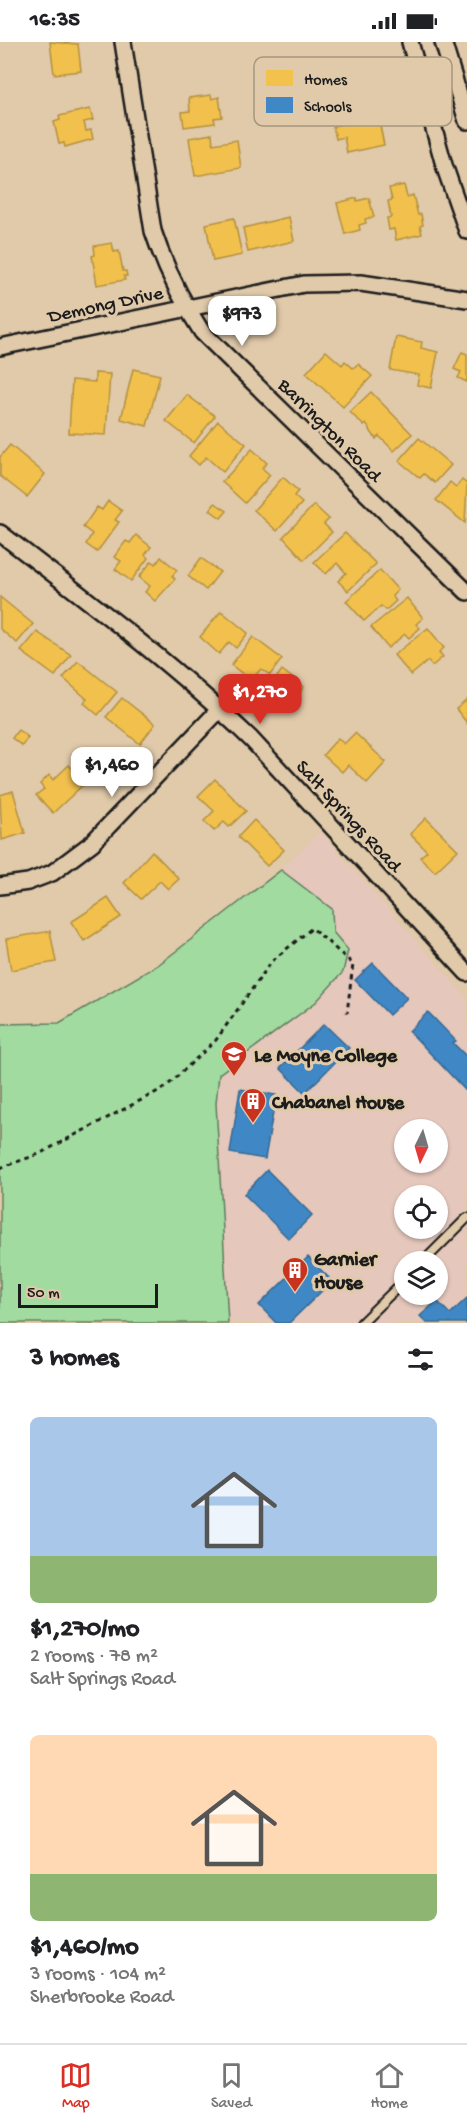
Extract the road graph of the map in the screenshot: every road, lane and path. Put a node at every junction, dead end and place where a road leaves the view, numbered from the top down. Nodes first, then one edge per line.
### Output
1 (123, 42) edge
2 (410, 42) edge
3 (443, 42) edge
4 (414, 57) edge
5 (448, 57) edge
6 (452, 72) edge
7 (467, 121) edge
8 (433, 126) edge
9 (467, 231) edge
10 (467, 299) edge
11 (186, 308) junction
12 (0, 347) edge
13 (0, 533) edge
14 (467, 592) edge
15 (220, 709) junction
16 (0, 886) edge
17 (467, 973) edge
18 (347, 1013) dead end
19 (0, 1168) edge
20 (467, 1218) edge
21 (434, 1251) edge
22 (394, 1291) edge
23 (361, 1323) edge

1 - 11 street, Barrington Road
2 - 4 street
3 - 5 street
6 - 7 street
8 - 9 street
10 - 11 street, Demong Drive
11 - 12 street, Demong Drive
11 - 14 street, Barrington Road
13 - 15 street, Salt Springs Road
15 - 16 street
15 - 17 street, Salt Springs Road
18 - 19 path
20 - 21 lane
22 - 23 lane

